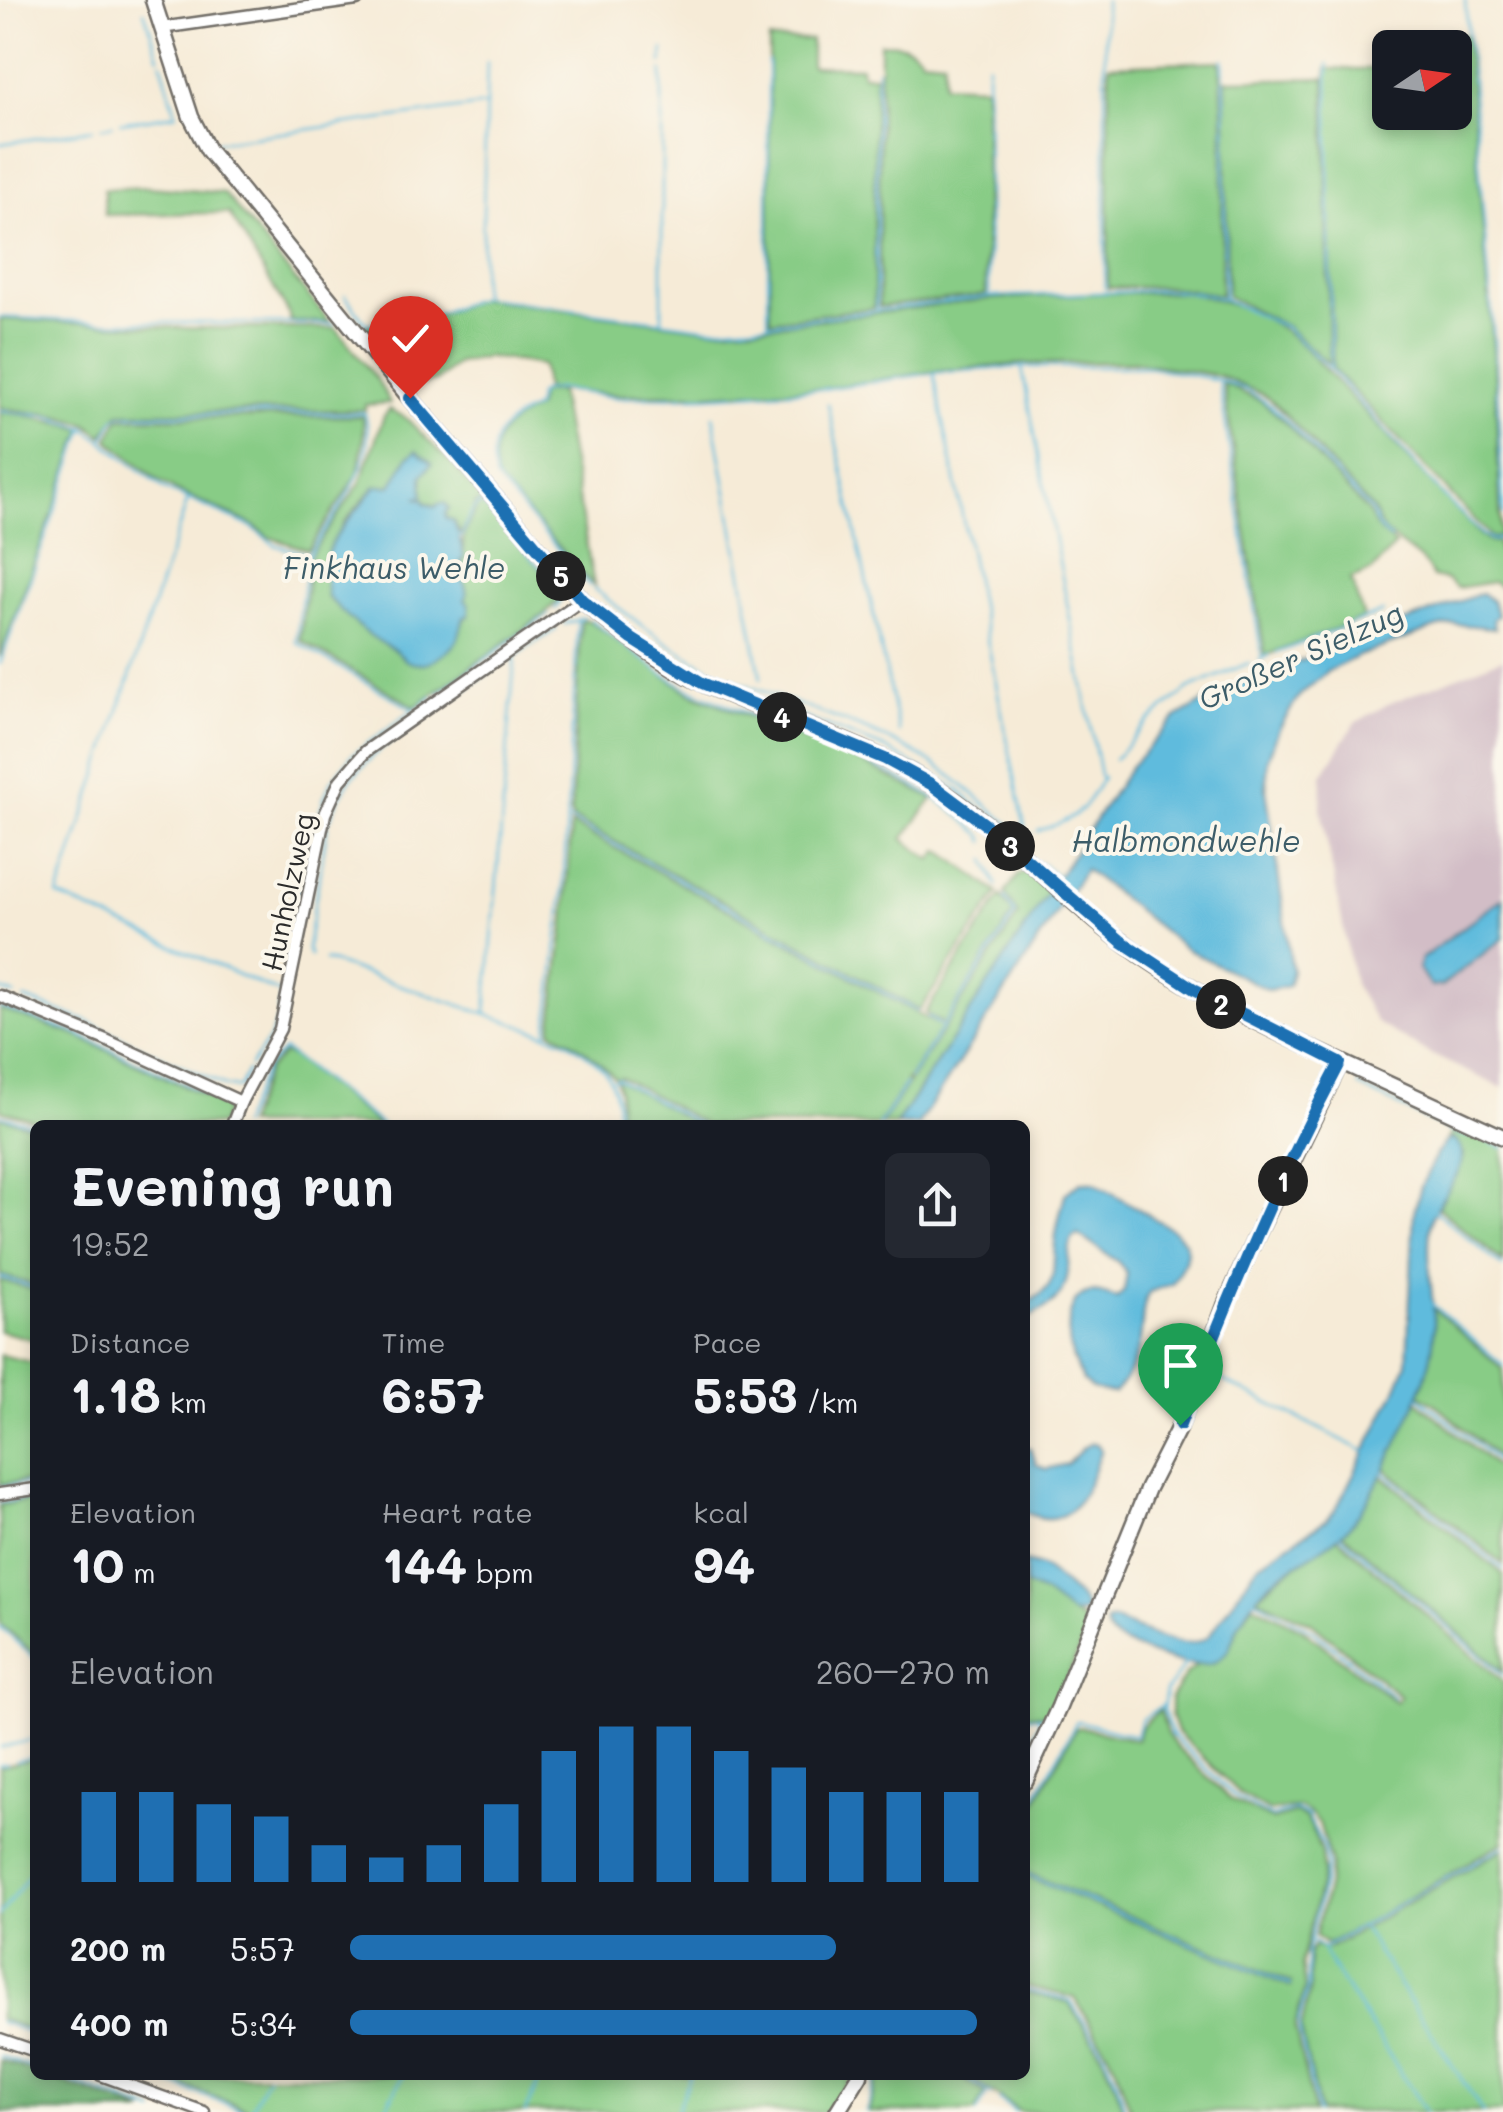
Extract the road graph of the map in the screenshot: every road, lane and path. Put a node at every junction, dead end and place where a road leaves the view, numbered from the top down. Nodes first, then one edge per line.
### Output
1 (153, 0) edge
2 (357, 0) edge
3 (161, 28) junction
4 (582, 600) junction
5 (0, 996) edge
6 (1340, 1063) junction
7 (241, 1102) junction
8 (234, 1120) edge
9 (1503, 1137) edge
10 (30, 1490) edge
11 (0, 1494) edge
12 (1030, 1770) edge
13 (0, 2039) edge
14 (30, 2049) edge
15 (115, 2080) edge
16 (857, 2080) edge
17 (204, 2112) edge
18 (836, 2112) edge

1 - 3 street
2 - 3 street
3 - 4 street
4 - 6 street
4 - 7 street, Hunholzweg
5 - 7 street
6 - 9 street
6 - 12 street
7 - 8 street, Hunholzweg
10 - 11 street
13 - 14 street
15 - 17 street
16 - 18 street

